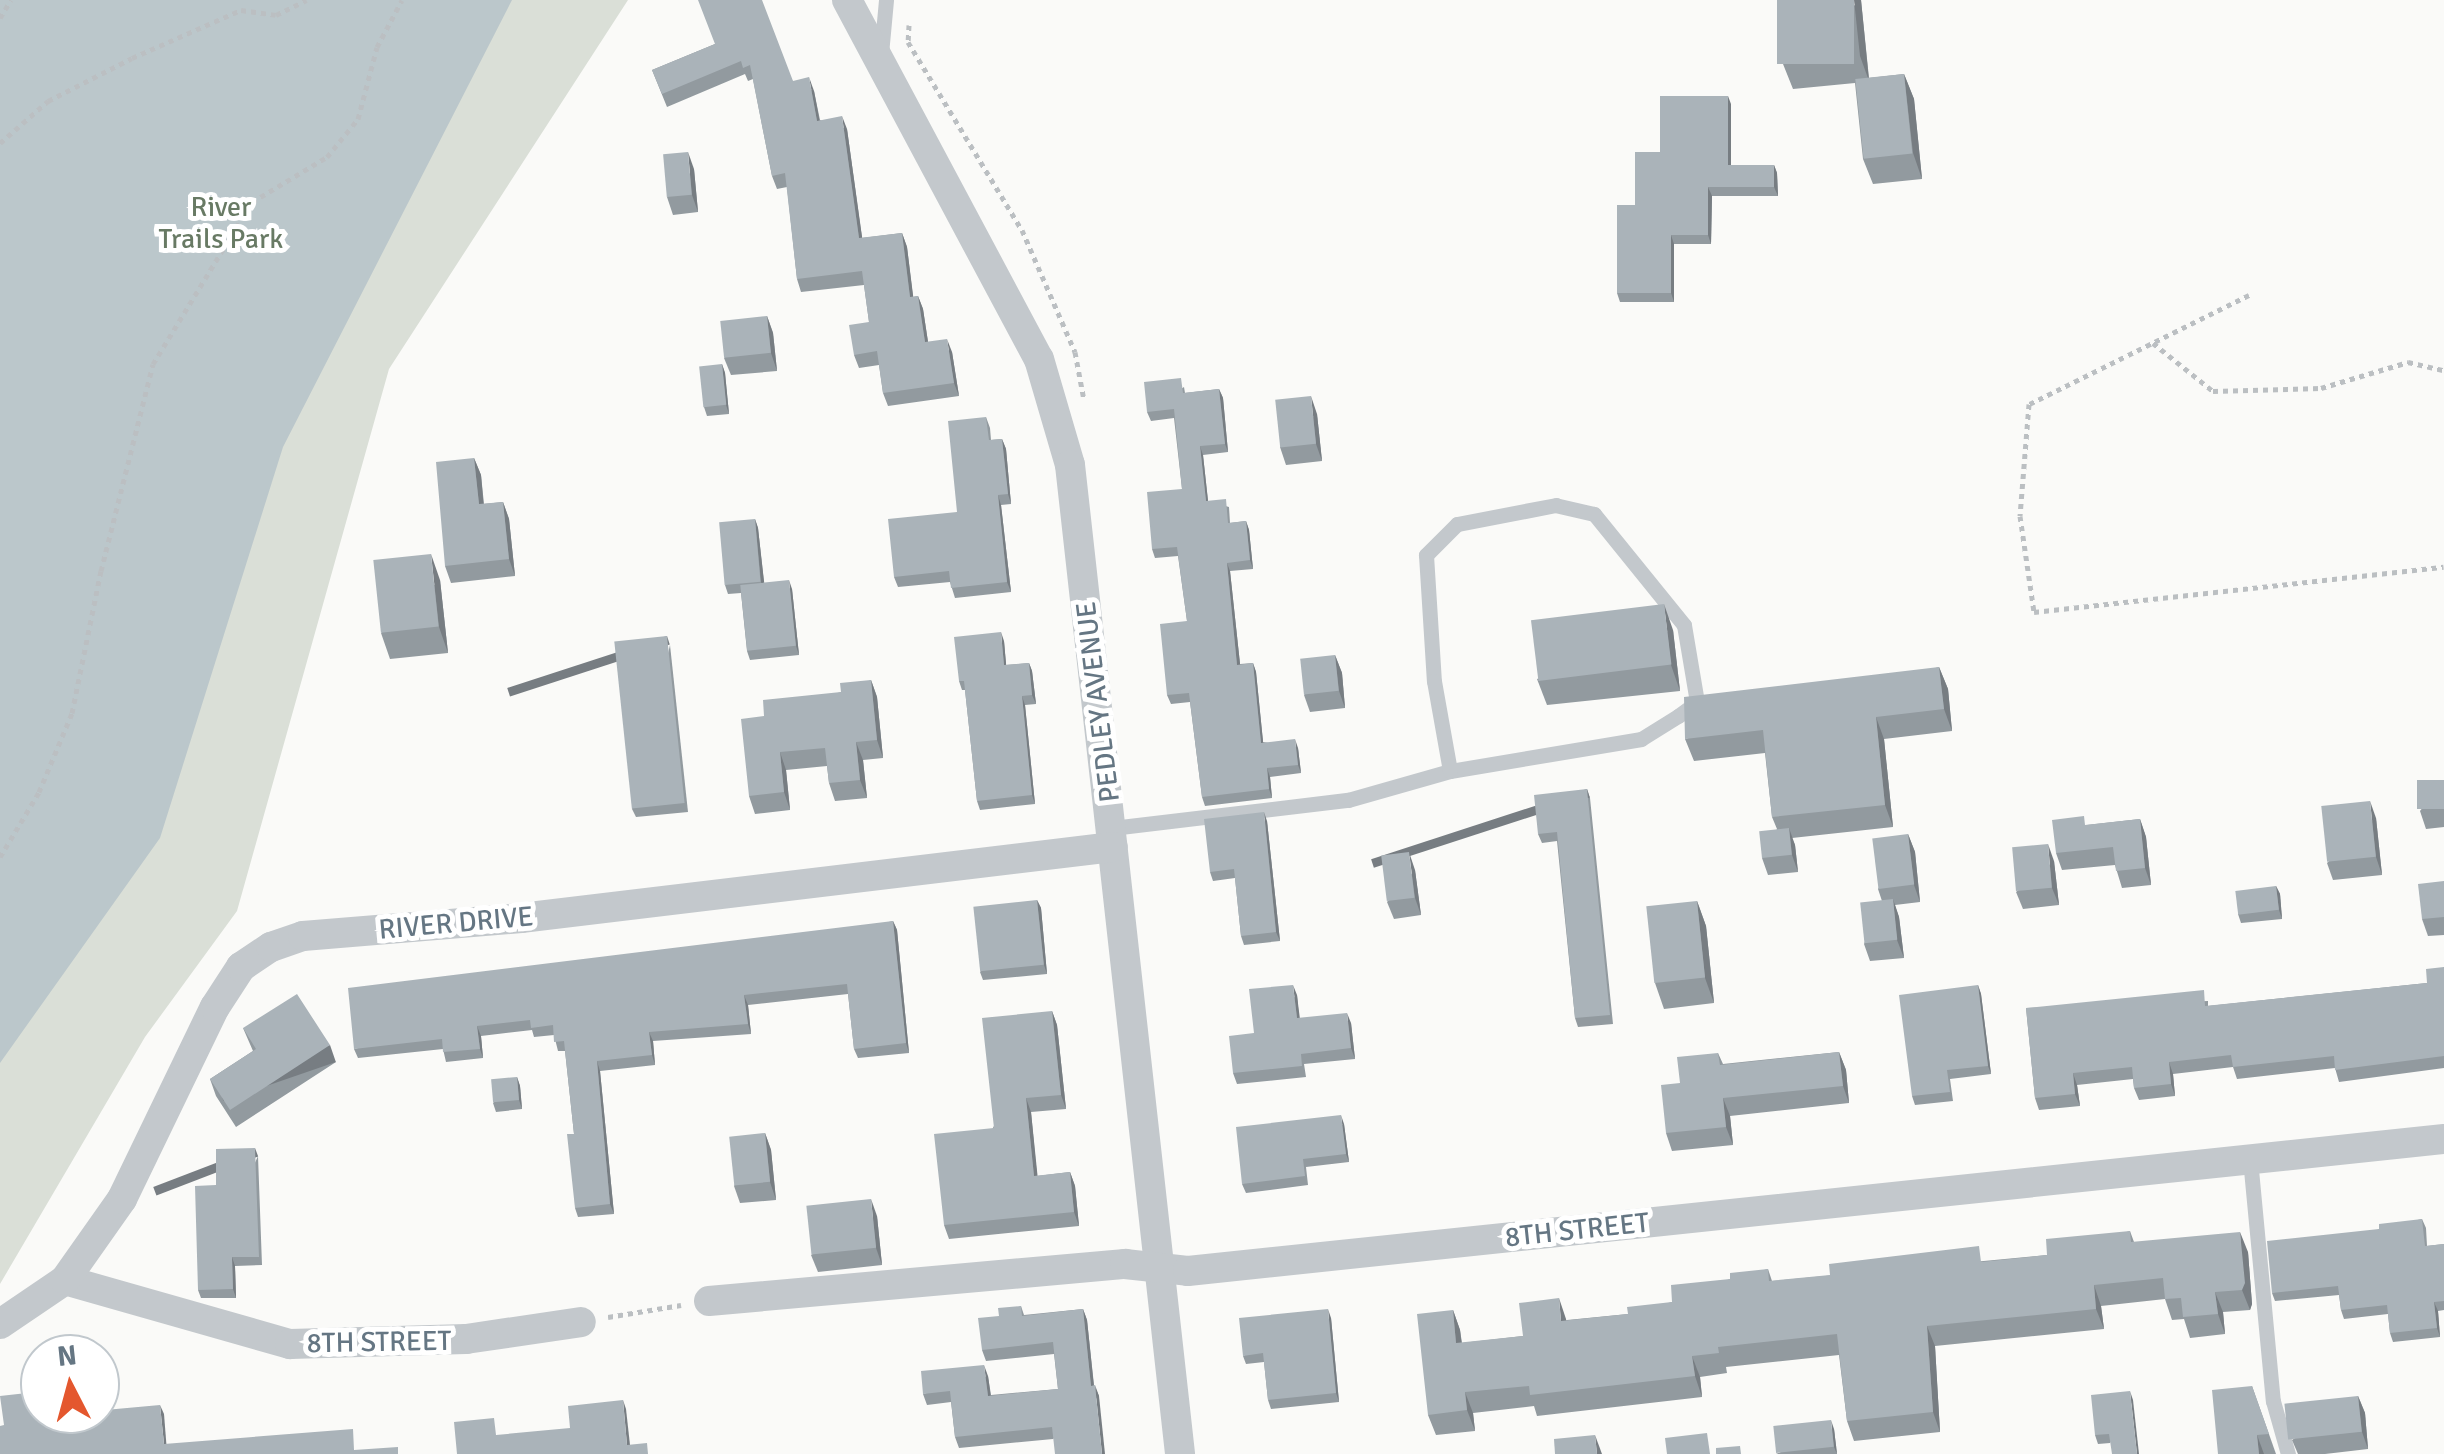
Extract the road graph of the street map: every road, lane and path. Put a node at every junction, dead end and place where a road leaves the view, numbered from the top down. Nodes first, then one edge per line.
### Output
1 (11, 0) edge
2 (307, 0) edge
3 (402, 0) edge
4 (847, 0) edge
5 (886, 0) edge
6 (0, 18) edge
7 (880, 63) junction
8 (0, 143) edge
9 (2249, 295) dead end
10 (2153, 344) junction
11 (2444, 370) edge
12 (2444, 567) edge
13 (1450, 771) junction
14 (1112, 837) junction
15 (0, 857) edge
16 (2444, 1139) edge
17 (2250, 1159) junction
18 (1161, 1267) junction
19 (65, 1280) junction
20 (709, 1301) joint
21 (581, 1322) joint
22 (0, 1324) edge
23 (1180, 1454) edge
24 (2288, 1454) edge

1 - 6 path
2 - 8 path
3 - 15 path
4 - 7 street, PEDLEY AVENUE
5 - 7 lane
7 - 14 street, PEDLEY AVENUE
9 - 10 path
10 - 11 path
10 - 12 path
13 - 13 lane
13 - 14 lane
14 - 18 street, PEDLEY AVENUE
14 - 19 street, RIVER DRIVE
16 - 17 street, 8TH STREET
17 - 18 street, 8TH STREET
17 - 24 lane
18 - 20 street, 8TH STREET
18 - 23 street, PEDLEY AVENUE
19 - 21 street, 8TH STREET
19 - 22 street, RIVER DRIVE
20 - 21 path

